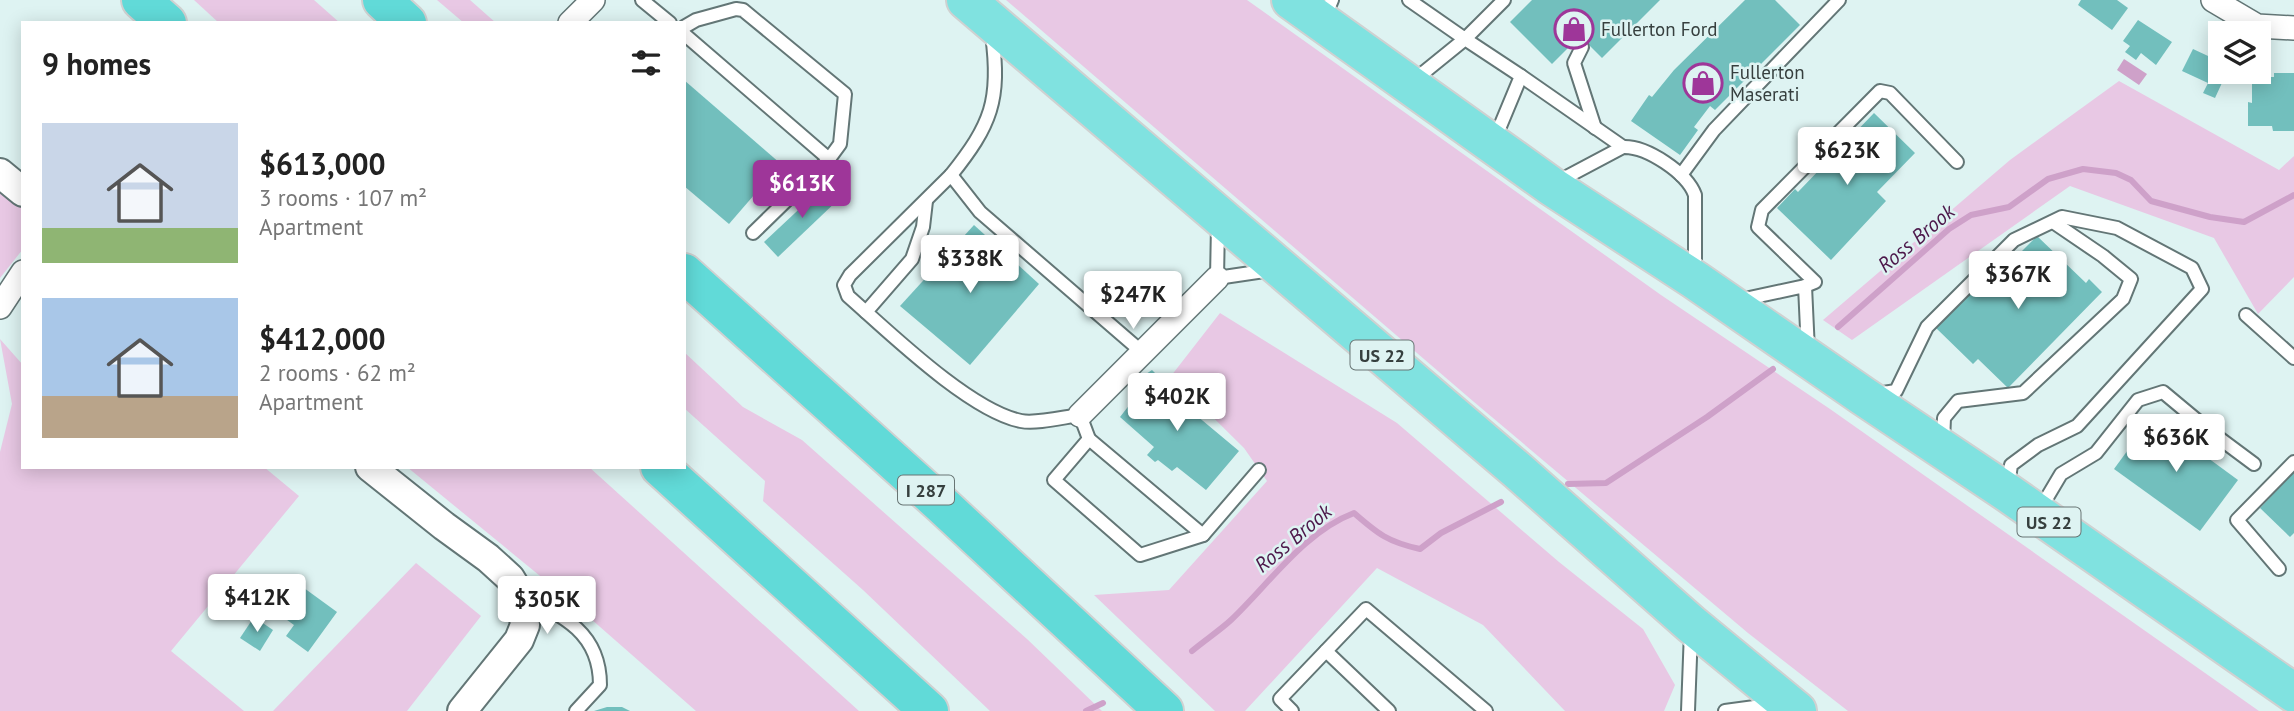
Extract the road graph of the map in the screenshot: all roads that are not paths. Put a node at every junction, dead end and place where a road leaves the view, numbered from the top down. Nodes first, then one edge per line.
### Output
1 (141, 0) edge
2 (382, 0) edge
3 (593, 0) edge
4 (642, 0) edge
5 (1291, 0) edge
6 (1409, 0) edge
7 (1504, 0) edge
8 (1839, 0) edge
9 (2213, 0) edge
10 (978, 10) edge
11 (1327, 11) edge
12 (165, 21) edge
13 (405, 21) edge
14 (572, 21) edge
15 (668, 21) edge
16 (686, 26) edge
17 (2283, 27) edge
18 (686, 36) edge
19 (1465, 39) junction
20 (1582, 47) dead end
21 (1521, 76) junction
22 (1408, 85) junction
23 (1595, 128) junction
24 (1493, 145) junction
25 (1623, 147) junction
26 (829, 159) junction
27 (1957, 162) dead end
28 (0, 173) edge
29 (951, 175) junction
30 (1681, 175) junction
31 (1551, 186) junction
32 (21, 190) edge
33 (926, 201) junction
34 (1219, 214) junction
35 (2053, 222) junction
36 (753, 233) dead end
37 (1283, 269) junction
38 (21, 275) edge
39 (686, 275) edge
40 (1217, 278) junction
41 (1695, 280) junction
42 (1805, 286) junction
43 (1728, 303) junction
44 (0, 307) edge
45 (866, 312) junction
46 (2246, 315) dead end
47 (1142, 352) junction
48 (2294, 358) edge
49 (1808, 359) junction
50 (1863, 396) junction
51 (1080, 415) junction
52 (1089, 439) junction
53 (1942, 449) junction
54 (2294, 461) edge
55 (2254, 464) dead end
56 (373, 469) edge
57 (662, 469) edge
58 (1259, 470) dead end
59 (2022, 503) junction
60 (1203, 535) junction
61 (2278, 569) dead end
62 (521, 596) junction
63 (1691, 624) junction
64 (2218, 639) junction
65 (1325, 651) junction
66 (2294, 656) edge
67 (2294, 693) edge
68 (1792, 707) edge
69 (462, 711) edge
70 (576, 711) edge
71 (929, 711) edge
72 (1164, 711) edge
73 (1292, 711) edge
74 (1389, 711) edge
75 (1486, 711) edge
76 (1688, 711) edge
77 (1725, 711) edge

1 - 12 highway
2 - 13 highway
3 - 14 street
4 - 15 lane
5 - 11 highway, US 22
6 - 19 lane
7 - 19 lane
8 - 30 lane
9 - 17 street
10 - 29 lane
10 - 34 highway, US 22
11 - 22 highway, US 22
16 - 26 lane
18 - 26 lane
19 - 21 lane
19 - 22 lane
20 - 23 lane
21 - 23 lane
21 - 24 lane
22 - 24 highway, US 22
23 - 25 lane
24 - 31 highway, US 22
25 - 30 lane
25 - 31 lane
26 - 36 lane
27 - 42 lane
28 - 32 street
29 - 33 lane
29 - 47 lane
30 - 41 lane
31 - 41 highway, US 22
33 - 45 lane
33 - 45 lane
34 - 37 highway, US 22
34 - 40 lane
35 - 50 lane
35 - 53 lane
35 - 59 lane
37 - 40 lane
37 - 63 highway, US 22
38 - 44 street
39 - 72 highway, I 287
40 - 47 street
41 - 43 highway, US 22
42 - 43 lane
42 - 49 lane
43 - 49 highway, US 22
45 - 51 lane
46 - 48 lane
47 - 51 street
49 - 50 highway, US 22
50 - 53 highway, US 22
51 - 52 lane
52 - 60 lane
52 - 60 lane
53 - 59 highway, US 22
54 - 61 lane
55 - 59 lane
56 - 62 street
57 - 71 highway
58 - 60 lane
59 - 64 highway, US 22
62 - 69 street
62 - 70 lane
63 - 68 highway, US 22
63 - 76 lane
64 - 66 highway
64 - 67 highway, US 22
65 - 73 lane
65 - 74 lane
65 - 75 lane
68 - 77 lane

